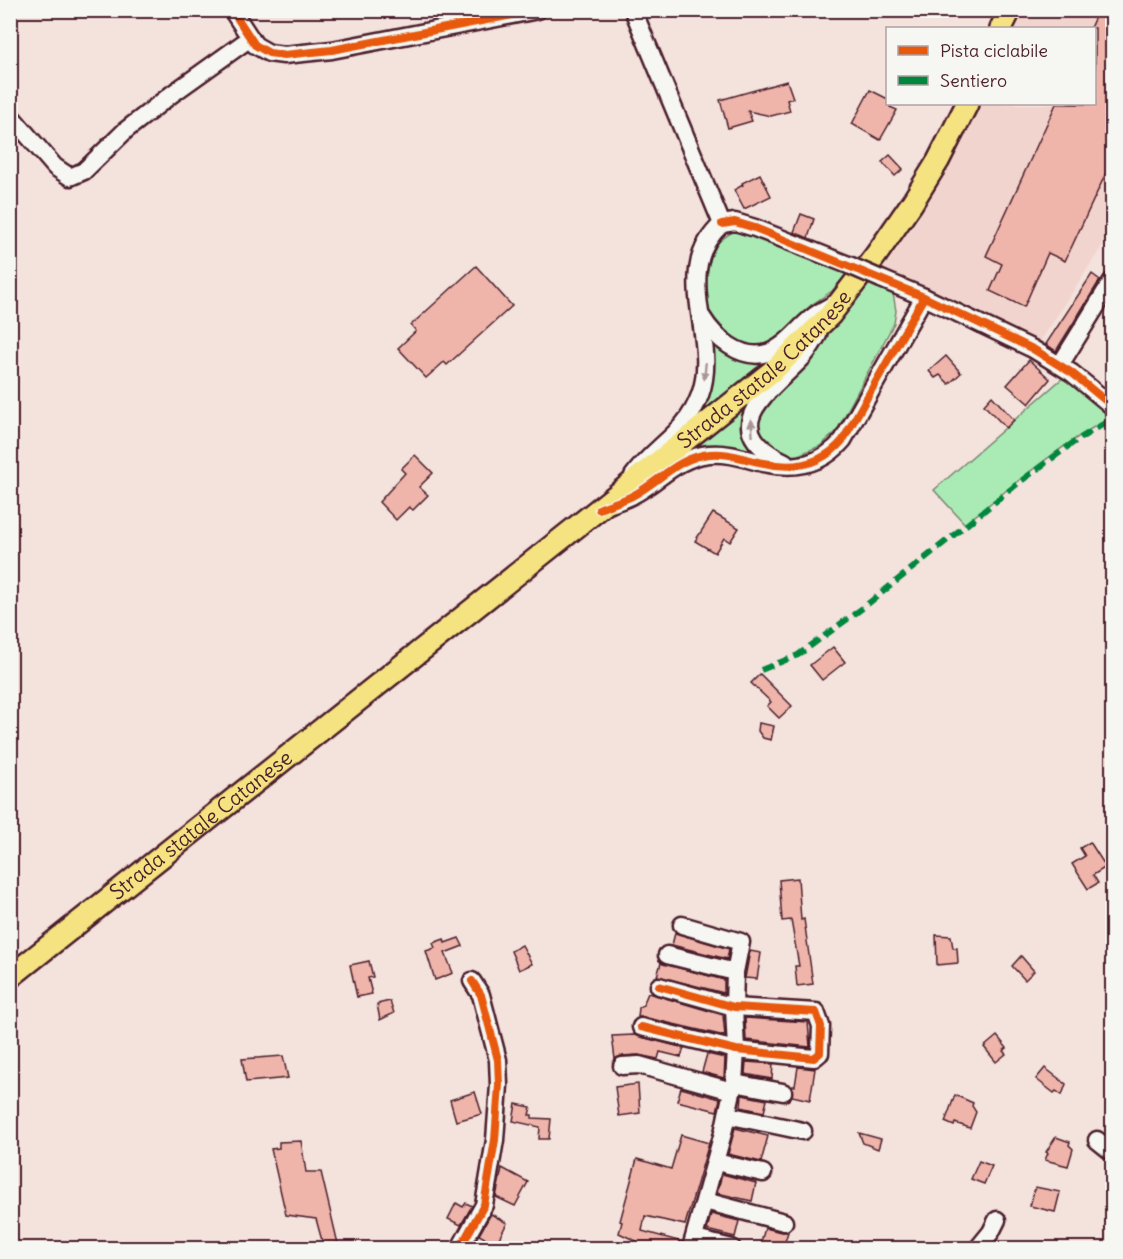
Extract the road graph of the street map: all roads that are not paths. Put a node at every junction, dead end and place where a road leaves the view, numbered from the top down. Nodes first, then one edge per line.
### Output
1 (232, 10) edge
2 (538, 10) edge
3 (633, 10) edge
4 (1010, 10) edge
5 (1002, 27) edge
6 (249, 39) junction
7 (966, 105) edge
8 (10, 115) edge
9 (722, 224) junction
10 (1113, 281) edge
11 (924, 297) junction
12 (837, 307) junction
13 (700, 313) junction
14 (1060, 364) junction
15 (1113, 406) edge
16 (791, 465) junction
17 (625, 488) junction
18 (599, 508) junction
19 (682, 925) dead end
20 (667, 955) dead end
21 (735, 972) junction
22 (10, 977) edge
23 (472, 981) dead end
24 (659, 986) dead end
25 (734, 1007) junction
26 (641, 1027) dead end
27 (736, 1050) junction
28 (622, 1065) dead end
29 (733, 1087) junction
30 (783, 1092) dead end
31 (727, 1115) junction
32 (803, 1131) dead end
33 (1097, 1140) dead end
34 (1113, 1152) edge
35 (716, 1162) junction
36 (763, 1173) dead end
37 (705, 1201) junction
38 (997, 1220) dead end
39 (784, 1222) dead end
40 (693, 1244) edge
41 (460, 1248) edge
42 (732, 1248) edge
43 (978, 1248) edge

1 - 6 street
2 - 6 street
3 - 9 street
4 - 5 main road
6 - 8 street
7 - 12 main road, Strada statale Catanese
9 - 11 street, bridge
9 - 13 street
10 - 14 street
11 - 14 street
11 - 16 street
12 - 13 street
16 -> 12 street
12 - 17 main road, Strada statale Catanese
13 -> 17 street
14 - 15 street
16 - 18 street
17 - 18 main road, Strada statale Catanese
18 - 22 main road, Strada statale Catanese
19 - 21 street
20 - 21 street
21 - 25 street
23 - 41 street
24 - 25 street
25 - 27 street
25 - 27 street
26 - 27 street
27 - 29 street
28 - 29 street
29 - 30 street
29 - 31 street
31 - 32 street
31 - 35 street
33 - 34 street
35 - 36 street
35 - 37 street
37 - 39 street
37 - 40 street
38 - 43 street
40 - 42 street

